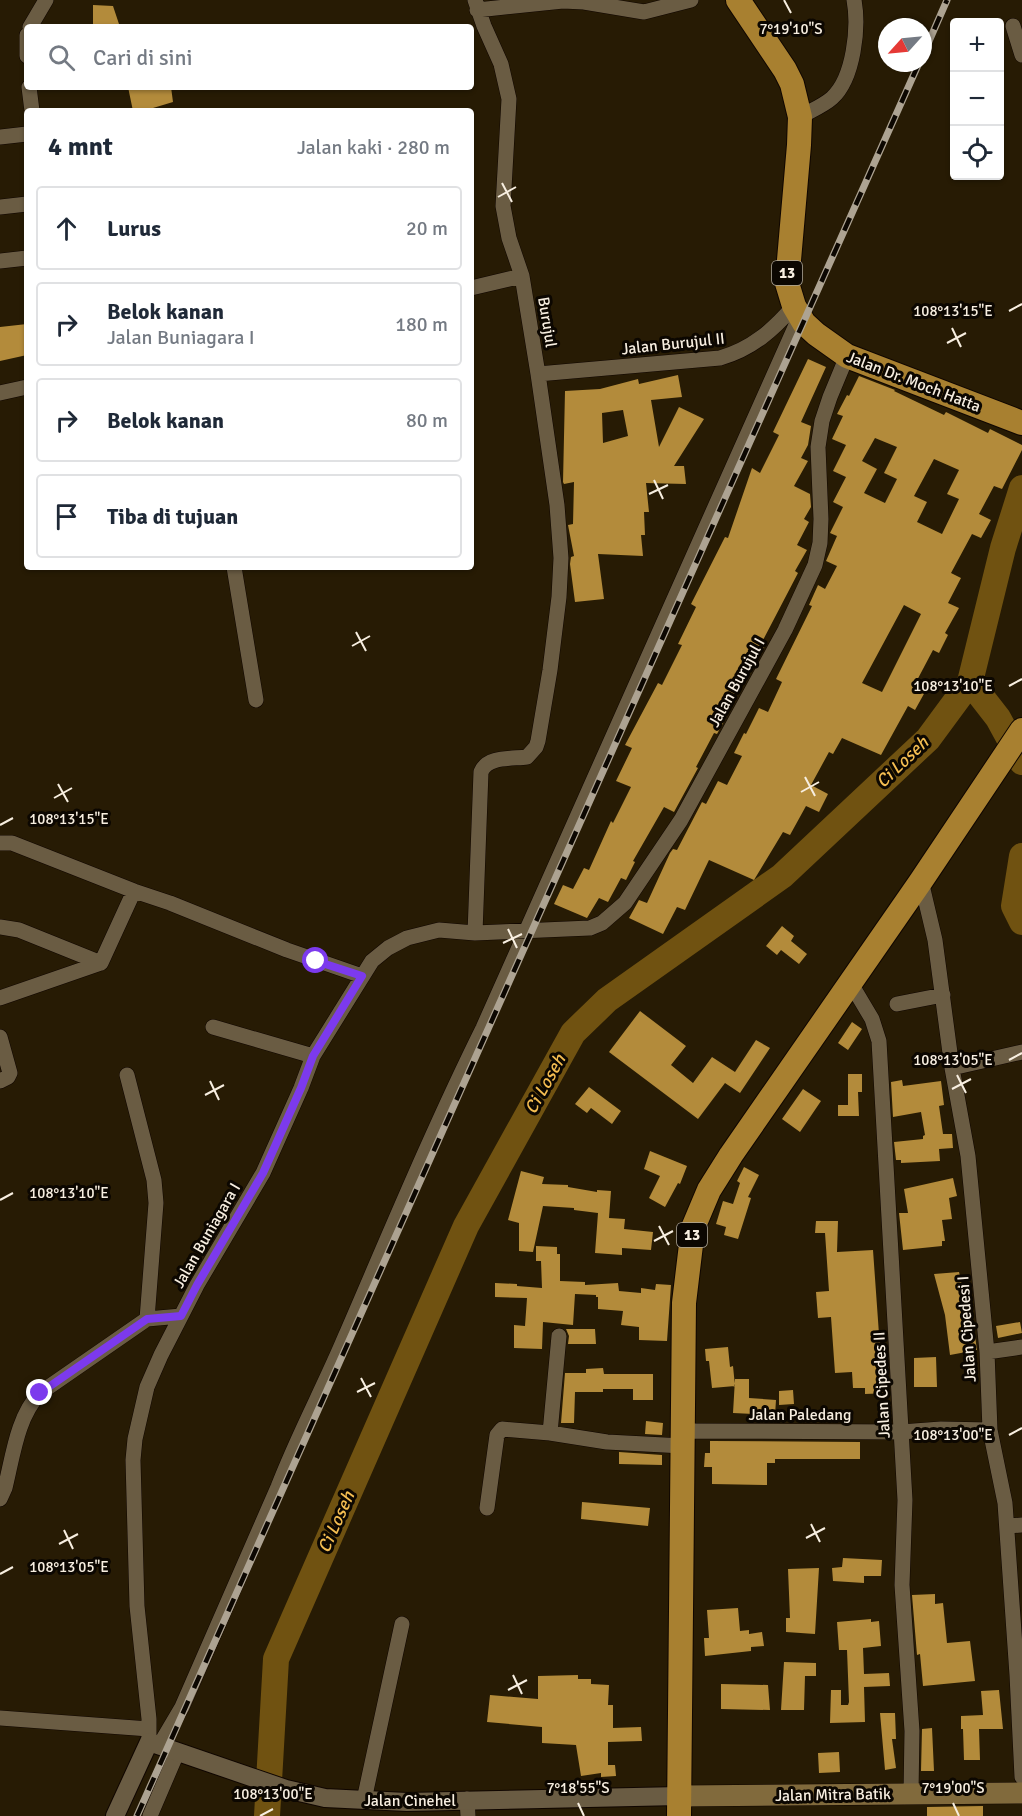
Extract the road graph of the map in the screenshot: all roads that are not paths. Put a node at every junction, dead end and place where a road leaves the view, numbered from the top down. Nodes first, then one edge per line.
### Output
1 (45, 0) edge
2 (691, 0) edge
3 (738, 0) edge
4 (854, 0) edge
5 (476, 5) edge
6 (32, 24) edge
7 (1013, 26) dead end
8 (1022, 55) edge
9 (29, 90) edge
10 (32, 108) edge
11 (800, 117) junction
12 (24, 134) edge
13 (0, 137) edge
14 (24, 204) edge
15 (0, 207) edge
16 (24, 258) edge
17 (0, 261) edge
18 (522, 276) junction
19 (474, 287) edge
20 (797, 311) junction
21 (848, 356) junction
22 (538, 374) junction
23 (24, 388) edge
24 (0, 393) edge
25 (1017, 417) edge
26 (234, 570) edge
27 (256, 700) dead end
28 (1021, 731) edge
29 (0, 843) edge
30 (921, 880) junction
31 (134, 891) junction
32 (0, 927) edge
33 (526, 930) junction
34 (475, 933) junction
35 (101, 963) junction
36 (362, 976) junction
37 (850, 982) junction
38 (943, 995) junction
39 (0, 998) edge
40 (897, 1004) dead end
41 (213, 1027) dead end
42 (0, 1037) edge
43 (1022, 1052) edge
44 (313, 1056) junction
45 (952, 1068) junction
46 (127, 1075) dead end
47 (0, 1081) edge
48 (181, 1316) junction
49 (147, 1319) junction
50 (559, 1336) dead end
51 (1022, 1347) edge
52 (987, 1352) junction
53 (990, 1430) junction
54 (901, 1432) junction
55 (550, 1433) junction
56 (683, 1438) junction
57 (0, 1499) edge
58 (487, 1508) dead end
59 (1014, 1526) edge
60 (402, 1624) dead end
61 (0, 1718) edge
62 (152, 1739) junction
63 (177, 1753) junction
64 (1022, 1777) edge
65 (1022, 1793) edge
66 (911, 1794) junction
67 (364, 1800) junction
68 (680, 1806) edge
69 (467, 1808) edge
70 (115, 1816) edge
71 (150, 1816) edge

1 - 6 street
2 - 5 street
3 - 11 highway, 13
4 - 11 street
5 - 18 street, Burujul
7 - 8 street
9 - 10 street
11 - 20 highway, 13
12 - 13 street
14 - 15 street
16 - 17 street
18 - 19 street
18 - 22 street, Burujul
20 - 21 highway, Jalan Dr. Moch Hatta
20 - 22 street, Jalan Burujul II
20 - 33 street
21 - 25 highway, Jalan Dr. Moch Hatta
21 - 33 street, Jalan Burujul I
22 - 34 street, Burujul
23 - 24 street
26 - 27 street
28 - 30 highway, 13
29 - 31 street
30 - 37 highway, 13
30 - 38 street, Jalan Cipedesi I
31 - 35 street
31 - 36 street
32 - 35 street
33 - 34 street, Jalan Buniagara I
33 - 62 street
34 - 36 street, Jalan Buniagara I
35 - 39 street
36 - 44 street, Jalan Buniagara I
37 - 54 street, Jalan Cipedes II
37 - 56 highway, 13
38 - 40 street
38 - 45 street, Jalan Cipedesi I
41 - 44 street
42 - 47 street
43 - 45 street
44 - 48 street, Jalan Buniagara I
45 - 52 street, Jalan Cipedesi I
46 - 49 street
48 - 49 street
48 - 62 street, Jalan Buniagara I
49 - 57 street
50 - 55 street
51 - 52 street
52 - 53 street, Jalan Cipedesi I
53 - 54 street, Jalan Paledang
53 - 59 street, Jalan Cipedesi I
54 - 56 street, Jalan Paledang
54 - 66 street, Jalan Cipedes II
55 - 56 street, Jalan Paledang
55 - 58 street, Jalan Paledang
56 - 68 highway, 13
59 - 64 street, Jalan Cipedesi I
60 - 67 street
61 - 62 street
62 - 63 street, Jalan Cinehel
62 - 70 street
63 - 67 street, Jalan Cinehel
63 - 71 street
65 - 66 main road, Jalan Mitra Batik
66 - 68 main road, Jalan Mitra Batik
67 - 69 street, Jalan Cinehel
68 - 69 street, Jalan Cinehel

